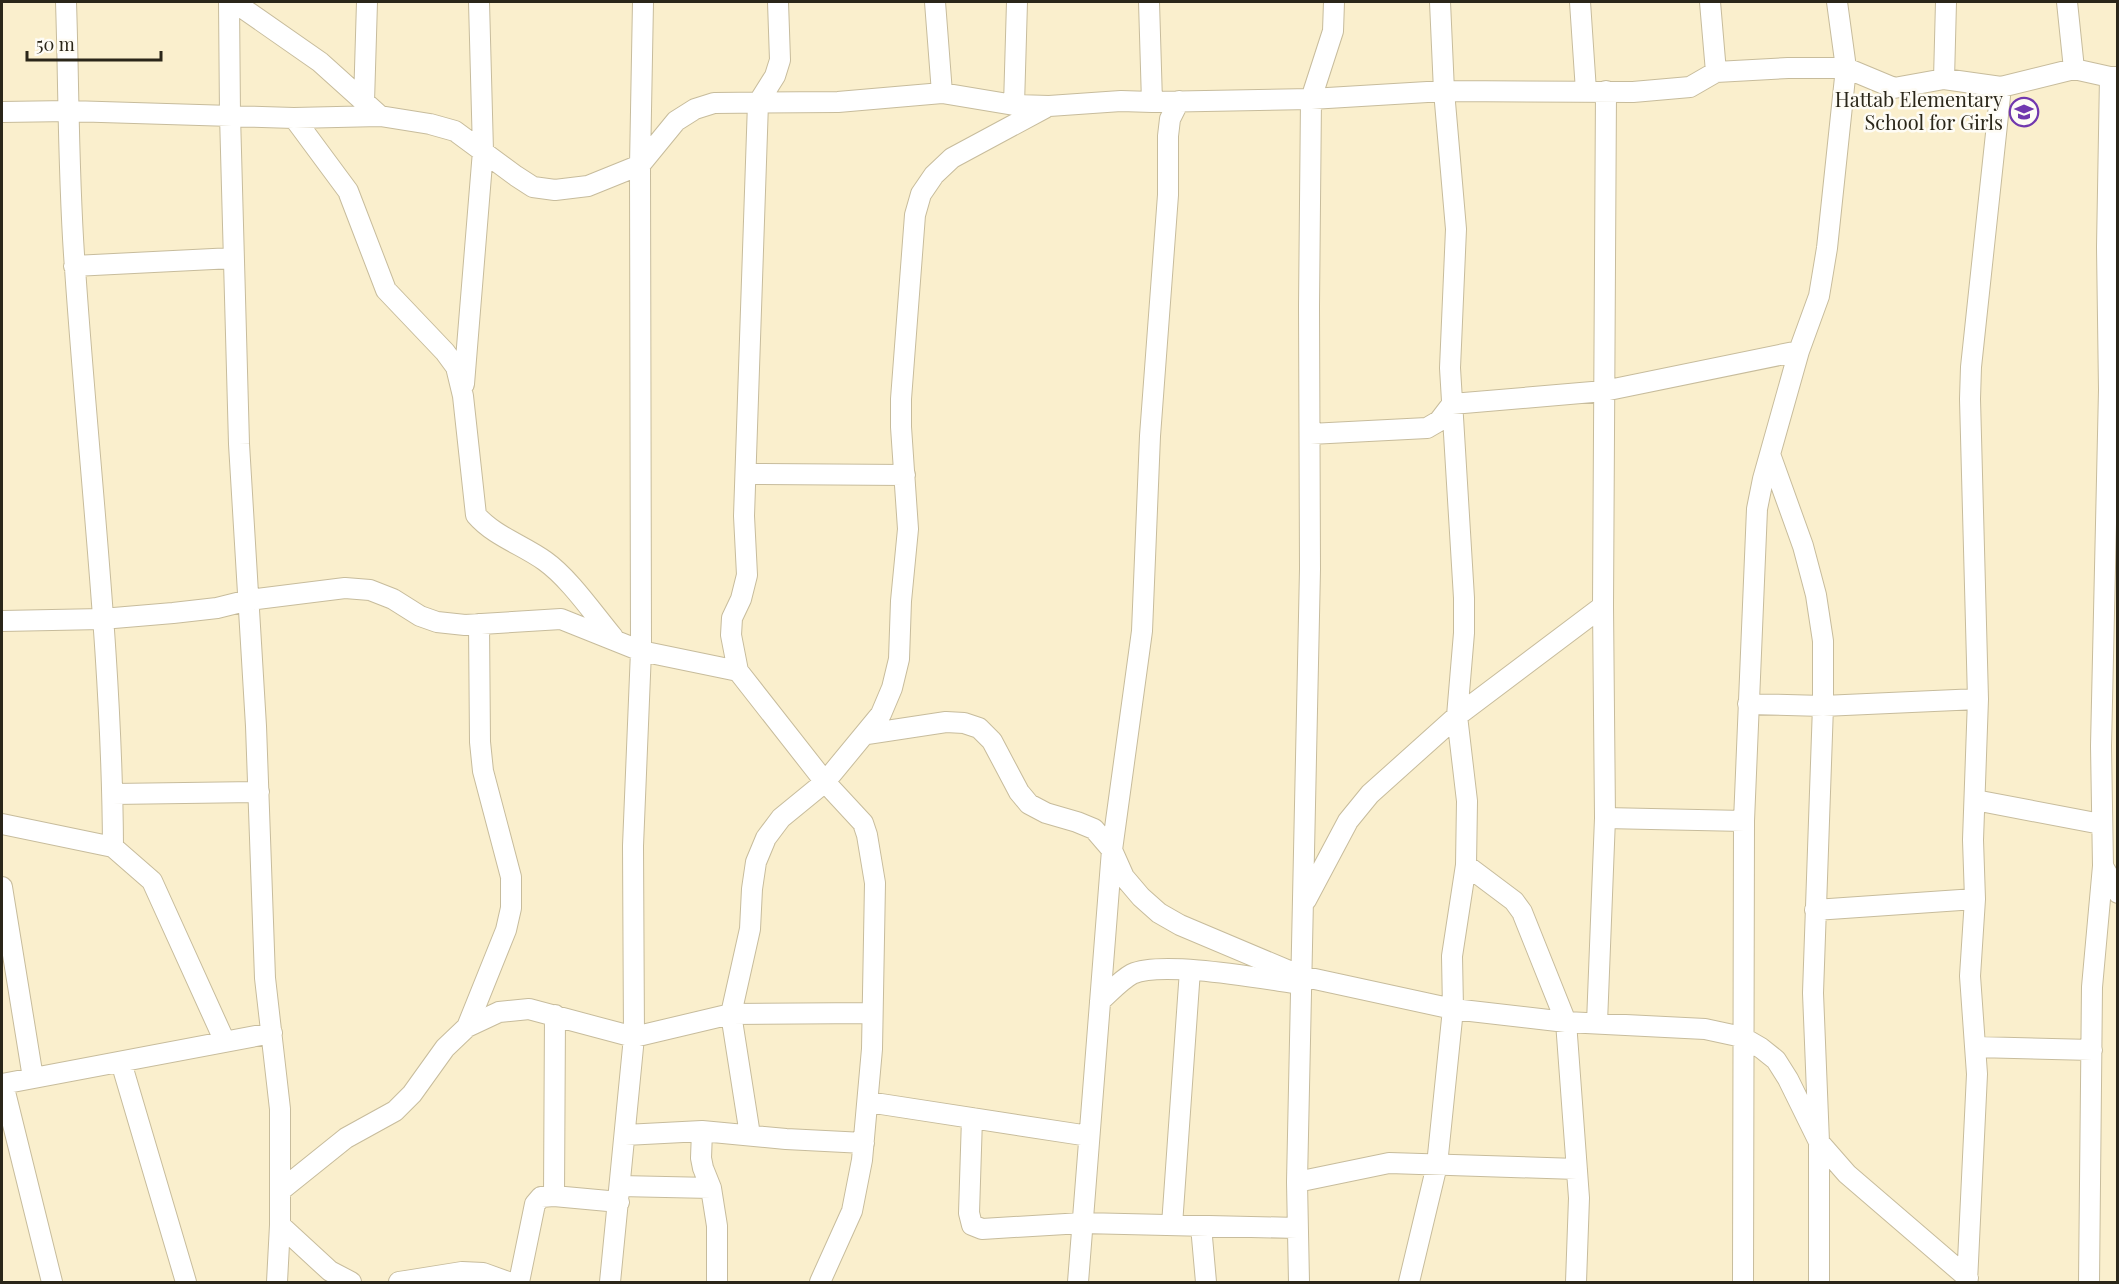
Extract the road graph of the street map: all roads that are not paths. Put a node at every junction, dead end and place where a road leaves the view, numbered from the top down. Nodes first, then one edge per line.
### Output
1 (66, 2) edge
2 (232, 2) edge
3 (367, 2) edge
4 (479, 2) edge
5 (643, 2) edge
6 (778, 2) edge
7 (935, 2) edge
8 (1017, 2) edge
9 (1149, 2) edge
10 (1334, 2) edge
11 (1440, 2) edge
12 (1580, 2) edge
13 (1710, 2) edge
14 (1837, 2) edge
15 (1946, 2) edge
16 (2067, 2) edge
17 (1845, 68) junction
18 (2074, 69) junction
19 (1716, 72) junction
20 (2114, 77) edge
21 (1944, 79) junction
22 (2001, 87) junction
23 (1444, 91) junction
24 (1596, 91) junction
25 (942, 93) junction
26 (1311, 99) junction
27 (1179, 101) junction
28 (364, 102) junction
29 (1152, 102) junction
30 (758, 103) junction
31 (1014, 105) junction
32 (1049, 106) junction
33 (69, 111) junction
34 (2, 112) edge
35 (230, 115) junction
36 (380, 116) junction
37 (294, 118) junction
38 (483, 151) junction
39 (640, 165) junction
40 (2112, 247) edge
41 (233, 258) junction
42 (74, 266) junction
43 (1799, 351) junction
44 (2113, 390) edge
45 (1604, 391) junction
46 (464, 396) junction
47 (1452, 404) junction
48 (1310, 434) junction
49 (1771, 457) junction
50 (746, 474) junction
51 (905, 475) junction
52 (2111, 556) edge
53 (249, 600) junction
54 (1603, 606) junction
55 (102, 619) junction
56 (2, 621) edge
57 (479, 624) junction
58 (616, 641) junction
59 (642, 651) junction
60 (738, 671) junction
61 (1978, 699) junction
62 (1748, 704) junction
63 (1823, 706) junction
64 (1457, 716) junction
65 (867, 734) junction
66 (825, 782) junction
67 (259, 792) junction
68 (113, 794) junction
69 (1975, 800) junction
70 (1605, 818) junction
71 (1744, 821) junction
72 (2, 824) edge
73 (2101, 824) junction
74 (113, 847) junction
75 (1112, 850) junction
76 (1466, 865) junction
77 (2103, 866) junction
78 (2, 887) edge
79 (2118, 893) edge
80 (1975, 899) junction
81 (1303, 905) junction
82 (1815, 910) junction
83 (1190, 970) junction
84 (1301, 980) junction
85 (1100, 1000) junction
86 (1453, 1009) junction
87 (872, 1013) junction
88 (731, 1014) junction
89 (555, 1016) junction
90 (1566, 1022) junction
91 (1597, 1023) junction
92 (468, 1027) junction
93 (272, 1034) junction
94 (634, 1037) junction
95 (1742, 1037) junction
96 (225, 1042) junction
97 (1975, 1047) junction
98 (2092, 1050) junction
99 (121, 1062) junction
100 (33, 1078) junction
101 (2, 1084) edge
102 (868, 1102) junction
103 (972, 1118) junction
104 (702, 1131) junction
105 (625, 1135) junction
106 (750, 1135) junction
107 (1089, 1136) junction
108 (1819, 1142) junction
109 (864, 1143) junction
110 (1437, 1165) junction
111 (1577, 1169) junction
112 (1298, 1182) junction
113 (711, 1188) junction
114 (280, 1191) junction
115 (619, 1194) junction
116 (554, 1196) junction
117 (1082, 1223) junction
118 (280, 1225) junction
119 (1173, 1225) junction
120 (1201, 1226) junction
121 (1297, 1228) junction
122 (1968, 1280) edge
123 (52, 1282) edge
124 (186, 1282) edge
125 (277, 1282) edge
126 (351, 1282) edge
127 (399, 1282) edge
128 (508, 1282) edge
129 (519, 1282) edge
130 (610, 1282) edge
131 (717, 1282) edge
132 (820, 1282) edge
133 (1078, 1282) edge
134 (1206, 1282) edge
135 (1299, 1282) edge
136 (1410, 1282) edge
137 (1576, 1282) edge
138 (1743, 1282) edge
139 (1819, 1282) edge
140 (2089, 1282) edge

1 - 33 street
2 - 28 street
2 - 35 street
3 - 28 street
4 - 38 street
5 - 39 street
6 - 30 street
7 - 25 street
8 - 31 street
9 - 29 street
10 - 26 street
11 - 23 street
12 - 24 street
13 - 19 street
14 - 17 street
15 - 21 street
16 - 18 street
17 - 19 street
17 - 21 street
17 - 43 street
18 - 20 street
18 - 22 street
19 - 24 street
20 - 40 street
21 - 22 street
22 - 61 street
23 - 24 street
23 - 26 street
23 - 47 street
24 - 45 street
25 - 30 street
25 - 31 street
26 - 27 street
26 - 48 street
27 - 29 street
27 - 75 street
28 - 36 street
29 - 32 street
30 - 39 street
30 - 50 street
31 - 32 street
32 - 51 street
33 - 34 street
33 - 35 street
33 - 42 street
35 - 37 street
35 - 41 street
36 - 37 street
36 - 38 street
37 - 46 street
38 - 39 street
38 - 46 street
39 - 59 street
40 - 44 street
41 - 42 street
41 - 53 street
42 - 55 street
43 - 45 street
43 - 49 street
44 - 52 street
45 - 47 street
45 - 54 street
46 - 58 street
47 - 48 street
47 - 64 street
48 - 81 street
49 - 62 street
49 - 63 street
50 - 51 street
50 - 60 street
51 - 65 street
52 - 73 street
53 - 55 street
53 - 57 street
53 - 67 street
54 - 64 street
54 - 70 street
55 - 56 street
55 - 68 street
57 - 58 street
57 - 92 street
58 - 59 street
59 - 60 street
59 - 94 street
60 - 66 street
61 - 63 street
61 - 69 street
62 - 63 street
62 - 71 street
63 - 82 street
64 - 76 street
64 - 81 street
65 - 66 street
65 - 75 street
66 - 87 street
66 - 88 street
67 - 68 street
67 - 93 street
68 - 74 street
69 - 73 street
69 - 80 street
70 - 71 street
70 - 91 street
71 - 95 street
72 - 74 street
73 - 77 street
74 - 96 street
75 - 84 street
75 - 85 street
76 - 86 street
76 - 90 street
77 - 79 street
77 - 98 street
78 - 100 street
80 - 82 street
80 - 97 street
81 - 84 street
82 - 108 street
83 - 84 street
83 - 85 street
83 - 119 street
84 - 86 street
84 - 112 street
85 - 107 street
86 - 90 street
86 - 110 street
87 - 88 street
87 - 102 street
88 - 94 street
88 - 106 street
89 - 92 street
89 - 94 street
89 - 116 street
90 - 91 street
90 - 111 street
91 - 95 street
92 - 114 street
93 - 96 street
93 - 114 street
94 - 105 street
95 - 108 street
95 - 138 street
96 - 99 street
97 - 98 street
97 - 122 street
98 - 140 street
99 - 100 street
99 - 124 street
100 - 101 street
101 - 123 street
102 - 103 street
102 - 109 street
103 - 107 street
103 - 117 street
104 - 105 street
104 - 106 street
104 - 113 street
105 - 115 street
106 - 109 street
107 - 117 street
108 - 122 street
108 - 139 street
109 - 132 street
110 - 111 street
110 - 112 street
110 - 136 street
111 - 137 street
112 - 121 street
113 - 115 street
113 - 131 street
114 - 118 street
115 - 116 street
115 - 130 street
116 - 129 street
117 - 119 street
117 - 133 street
118 - 125 street
118 - 126 street
119 - 120 street
120 - 121 street
120 - 134 street
121 - 135 street
127 - 128 street

